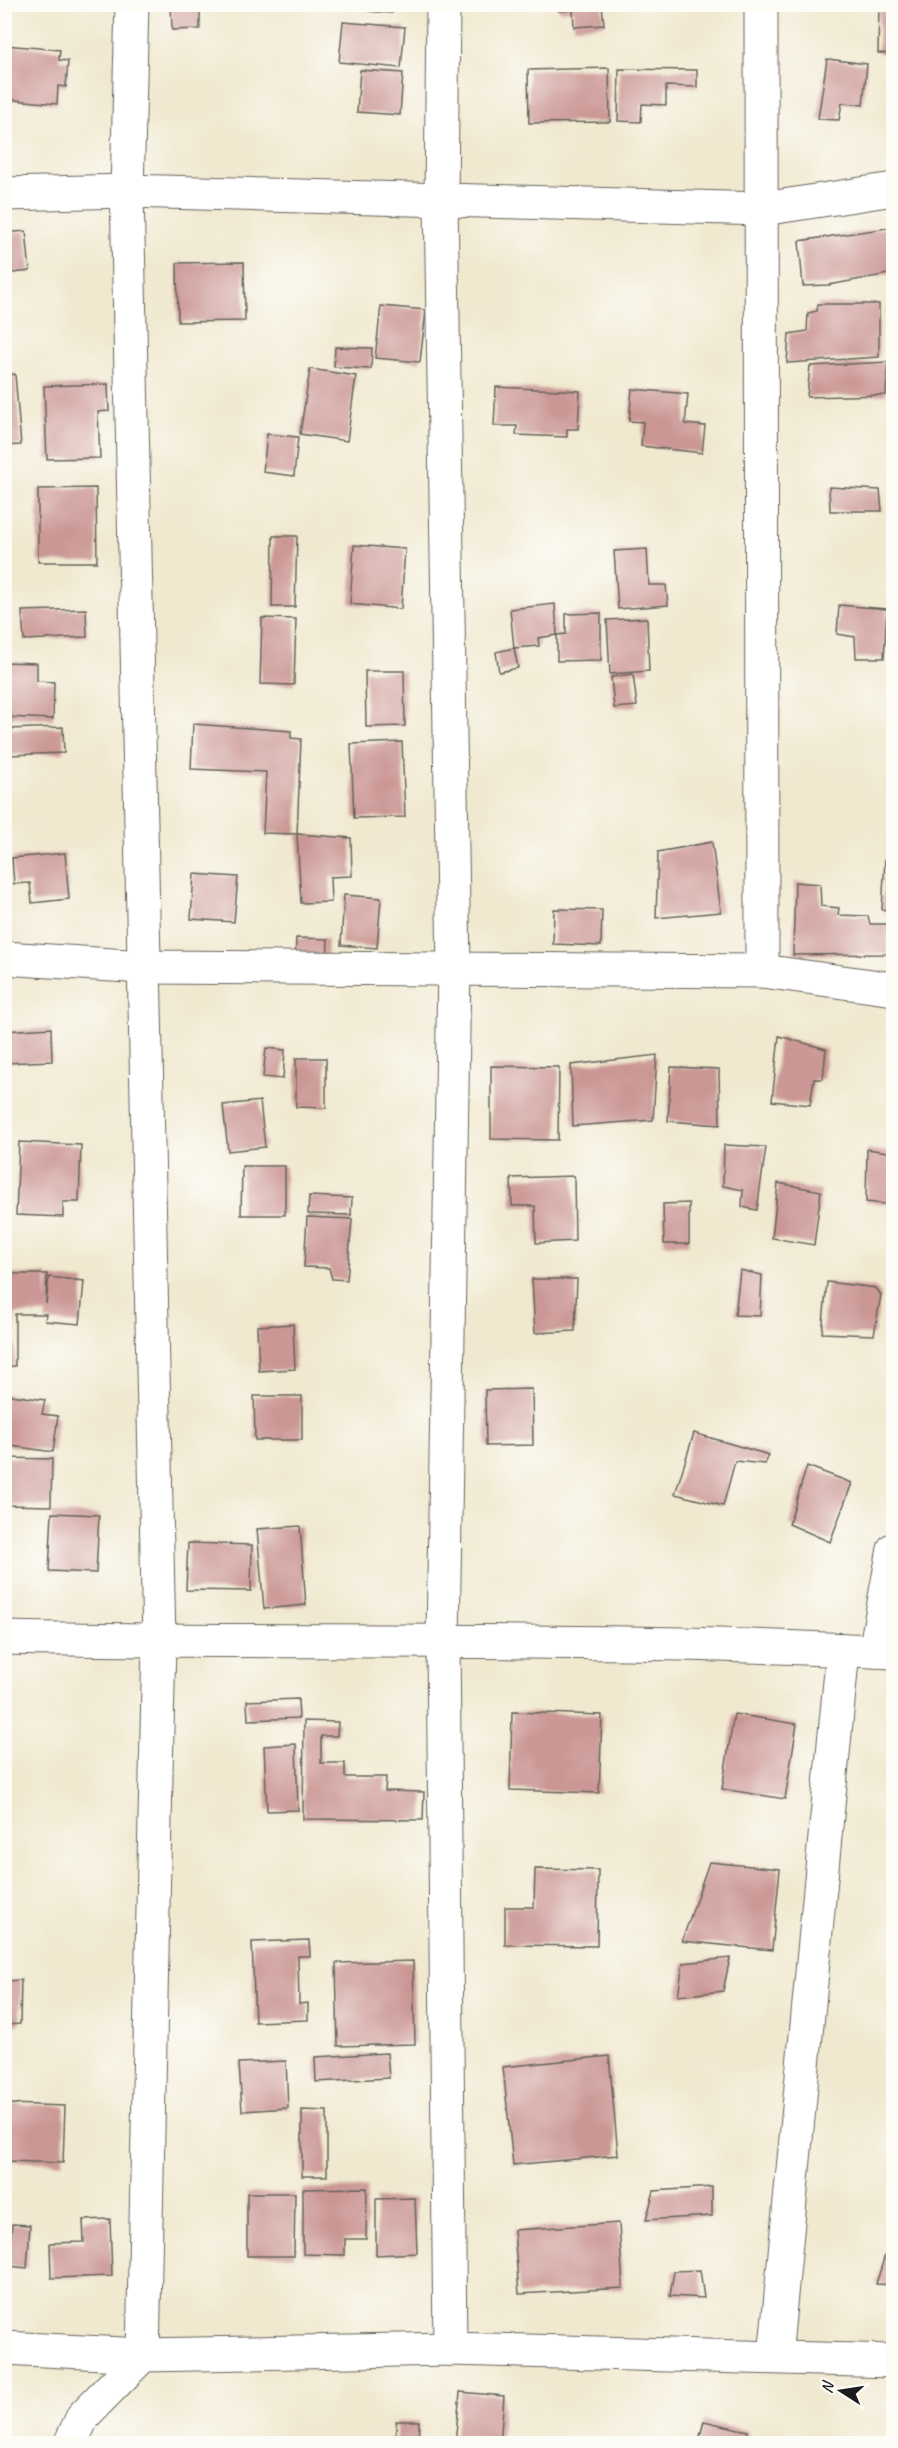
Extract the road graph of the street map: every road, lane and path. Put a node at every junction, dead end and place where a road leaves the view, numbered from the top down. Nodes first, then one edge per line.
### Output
1 (132, 4) edge
2 (443, 4) edge
3 (761, 4) edge
4 (894, 189) edge
5 (127, 191) junction
6 (4, 195) edge
7 (441, 201) junction
8 (763, 209) junction
9 (4, 958) edge
10 (142, 967) junction
11 (454, 968) junction
12 (762, 971) junction
13 (894, 990) edge
14 (894, 1549) edge
15 (4, 1638) edge
16 (443, 1640) junction
17 (159, 1641) junction
18 (843, 1650) junction
19 (884, 1652) edge
20 (4, 2348) edge
21 (450, 2349) junction
22 (143, 2355) junction
23 (775, 2357) junction
24 (894, 2361) edge
25 (70, 2444) edge

1 - 5 street
2 - 7 street
3 - 8 street
4 - 8 street
5 - 6 street
5 - 7 street
5 - 10 street
7 - 8 street
7 - 11 street
8 - 12 street
9 - 10 street
10 - 11 street
10 - 17 street
11 - 12 street
11 - 16 street
12 - 13 street
14 - 19 street
15 - 17 street
16 - 17 street
16 - 18 street
16 - 21 street
17 - 22 street
18 - 19 street
18 - 23 street
20 - 22 street
21 - 22 street
21 - 23 street
22 - 25 street
23 - 24 street

